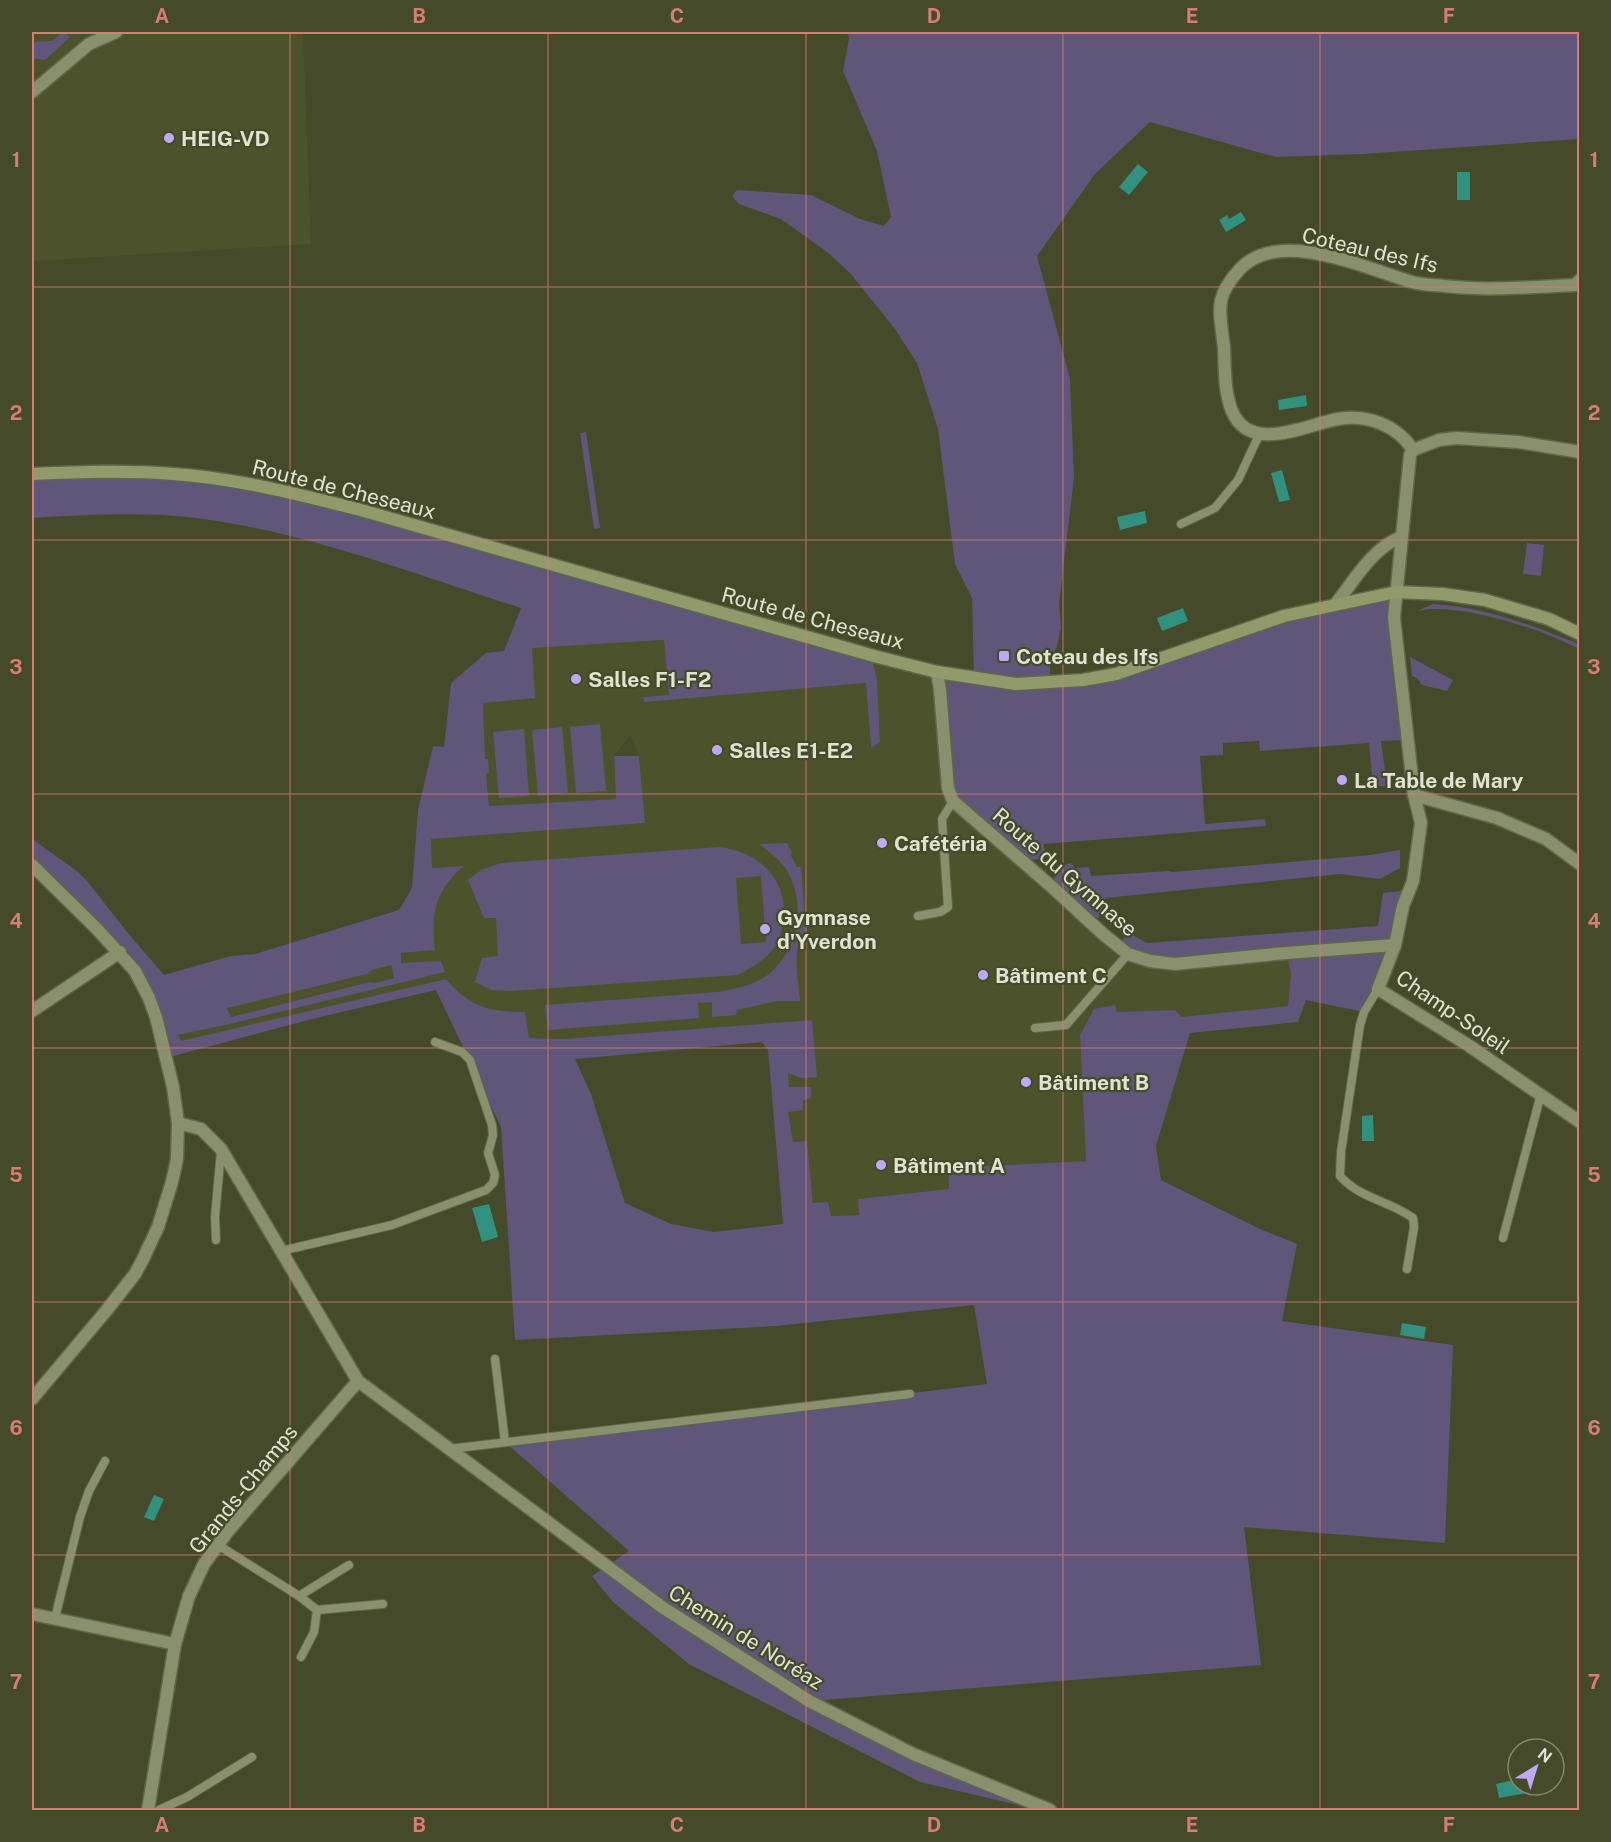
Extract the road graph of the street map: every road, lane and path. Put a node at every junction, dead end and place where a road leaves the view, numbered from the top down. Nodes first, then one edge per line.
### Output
1 (116, 32) edge
2 (32, 92) edge
3 (1578, 286) edge
4 (1260, 433) junction
5 (1413, 450) junction
6 (1580, 452) edge
7 (32, 474) edge
8 (1181, 524) dead end
9 (1401, 537) junction
10 (1396, 592) junction
11 (1335, 605) junction
12 (1580, 634) edge
13 (937, 672) junction
14 (1414, 795) junction
15 (953, 801) junction
16 (1580, 864) edge
17 (32, 865) edge
18 (918, 916) dead end
19 (1395, 945) junction
20 (120, 952) junction
21 (1128, 954) junction
22 (1378, 989) junction
23 (32, 1011) edge
24 (1035, 1028) dead end
25 (435, 1042) dead end
26 (1541, 1094) junction
27 (1580, 1122) edge
28 (178, 1124) junction
29 (221, 1149) junction
30 (1503, 1238) dead end
31 (216, 1239) dead end
32 (280, 1251) junction
33 (1407, 1269) dead end
34 (495, 1359) dead end
35 (358, 1381) junction
36 (910, 1394) dead end
37 (32, 1399) edge
38 (506, 1442) junction
39 (448, 1449) junction
40 (105, 1461) dead end
41 (218, 1545) junction
42 (350, 1565) dead end
43 (298, 1596) junction
44 (383, 1604) dead end
45 (317, 1610) junction
46 (32, 1614) edge
47 (55, 1618) junction
48 (175, 1644) junction
49 (301, 1658) dead end
50 (252, 1757) dead end
51 (148, 1810) edge
52 (159, 1810) edge
53 (1050, 1810) edge

1 - 2 street
3 - 4 street, Coteau des Ifs
4 - 5 street
4 - 8 lane
5 - 6 street
5 - 9 street, Champ-Soleil
7 - 13 street, Route de Cheseaux
9 - 10 street, Champ-Soleil
9 - 11 street
10 - 11 street, Route de Cheseaux
10 - 12 street, Route de Cheseaux
10 - 14 street, Champ-Soleil
11 - 13 street, Route de Cheseaux
13 - 15 street
14 - 16 street
14 - 19 street, Champ-Soleil
15 - 18 lane
15 - 21 street, Route du Gymnase
17 - 20 street
19 - 21 street, Route du Gymnase
19 - 22 street, Champ-Soleil
20 - 23 street
20 - 28 street
21 - 24 lane
22 - 26 street, Champ-Soleil
22 - 33 lane
25 - 32 lane
26 - 27 street, Champ-Soleil
26 - 30 lane
28 - 29 street, Chemin de Noréaz
28 - 37 street
29 - 31 lane
29 - 32 street, Chemin de Noréaz
32 - 35 street, Chemin de Noréaz
34 - 38 lane
35 - 39 street, Chemin de Noréaz
35 - 41 street, Grands-Champs
36 - 38 lane
38 - 39 lane
39 - 53 street, Chemin de Noréaz
40 - 47 lane
41 - 43 lane
41 - 48 street, Grands-Champs
42 - 43 lane
43 - 45 lane
44 - 45 lane
45 - 49 lane
46 - 47 street
47 - 48 street
48 - 51 street, Grands-Champs
50 - 52 lane

